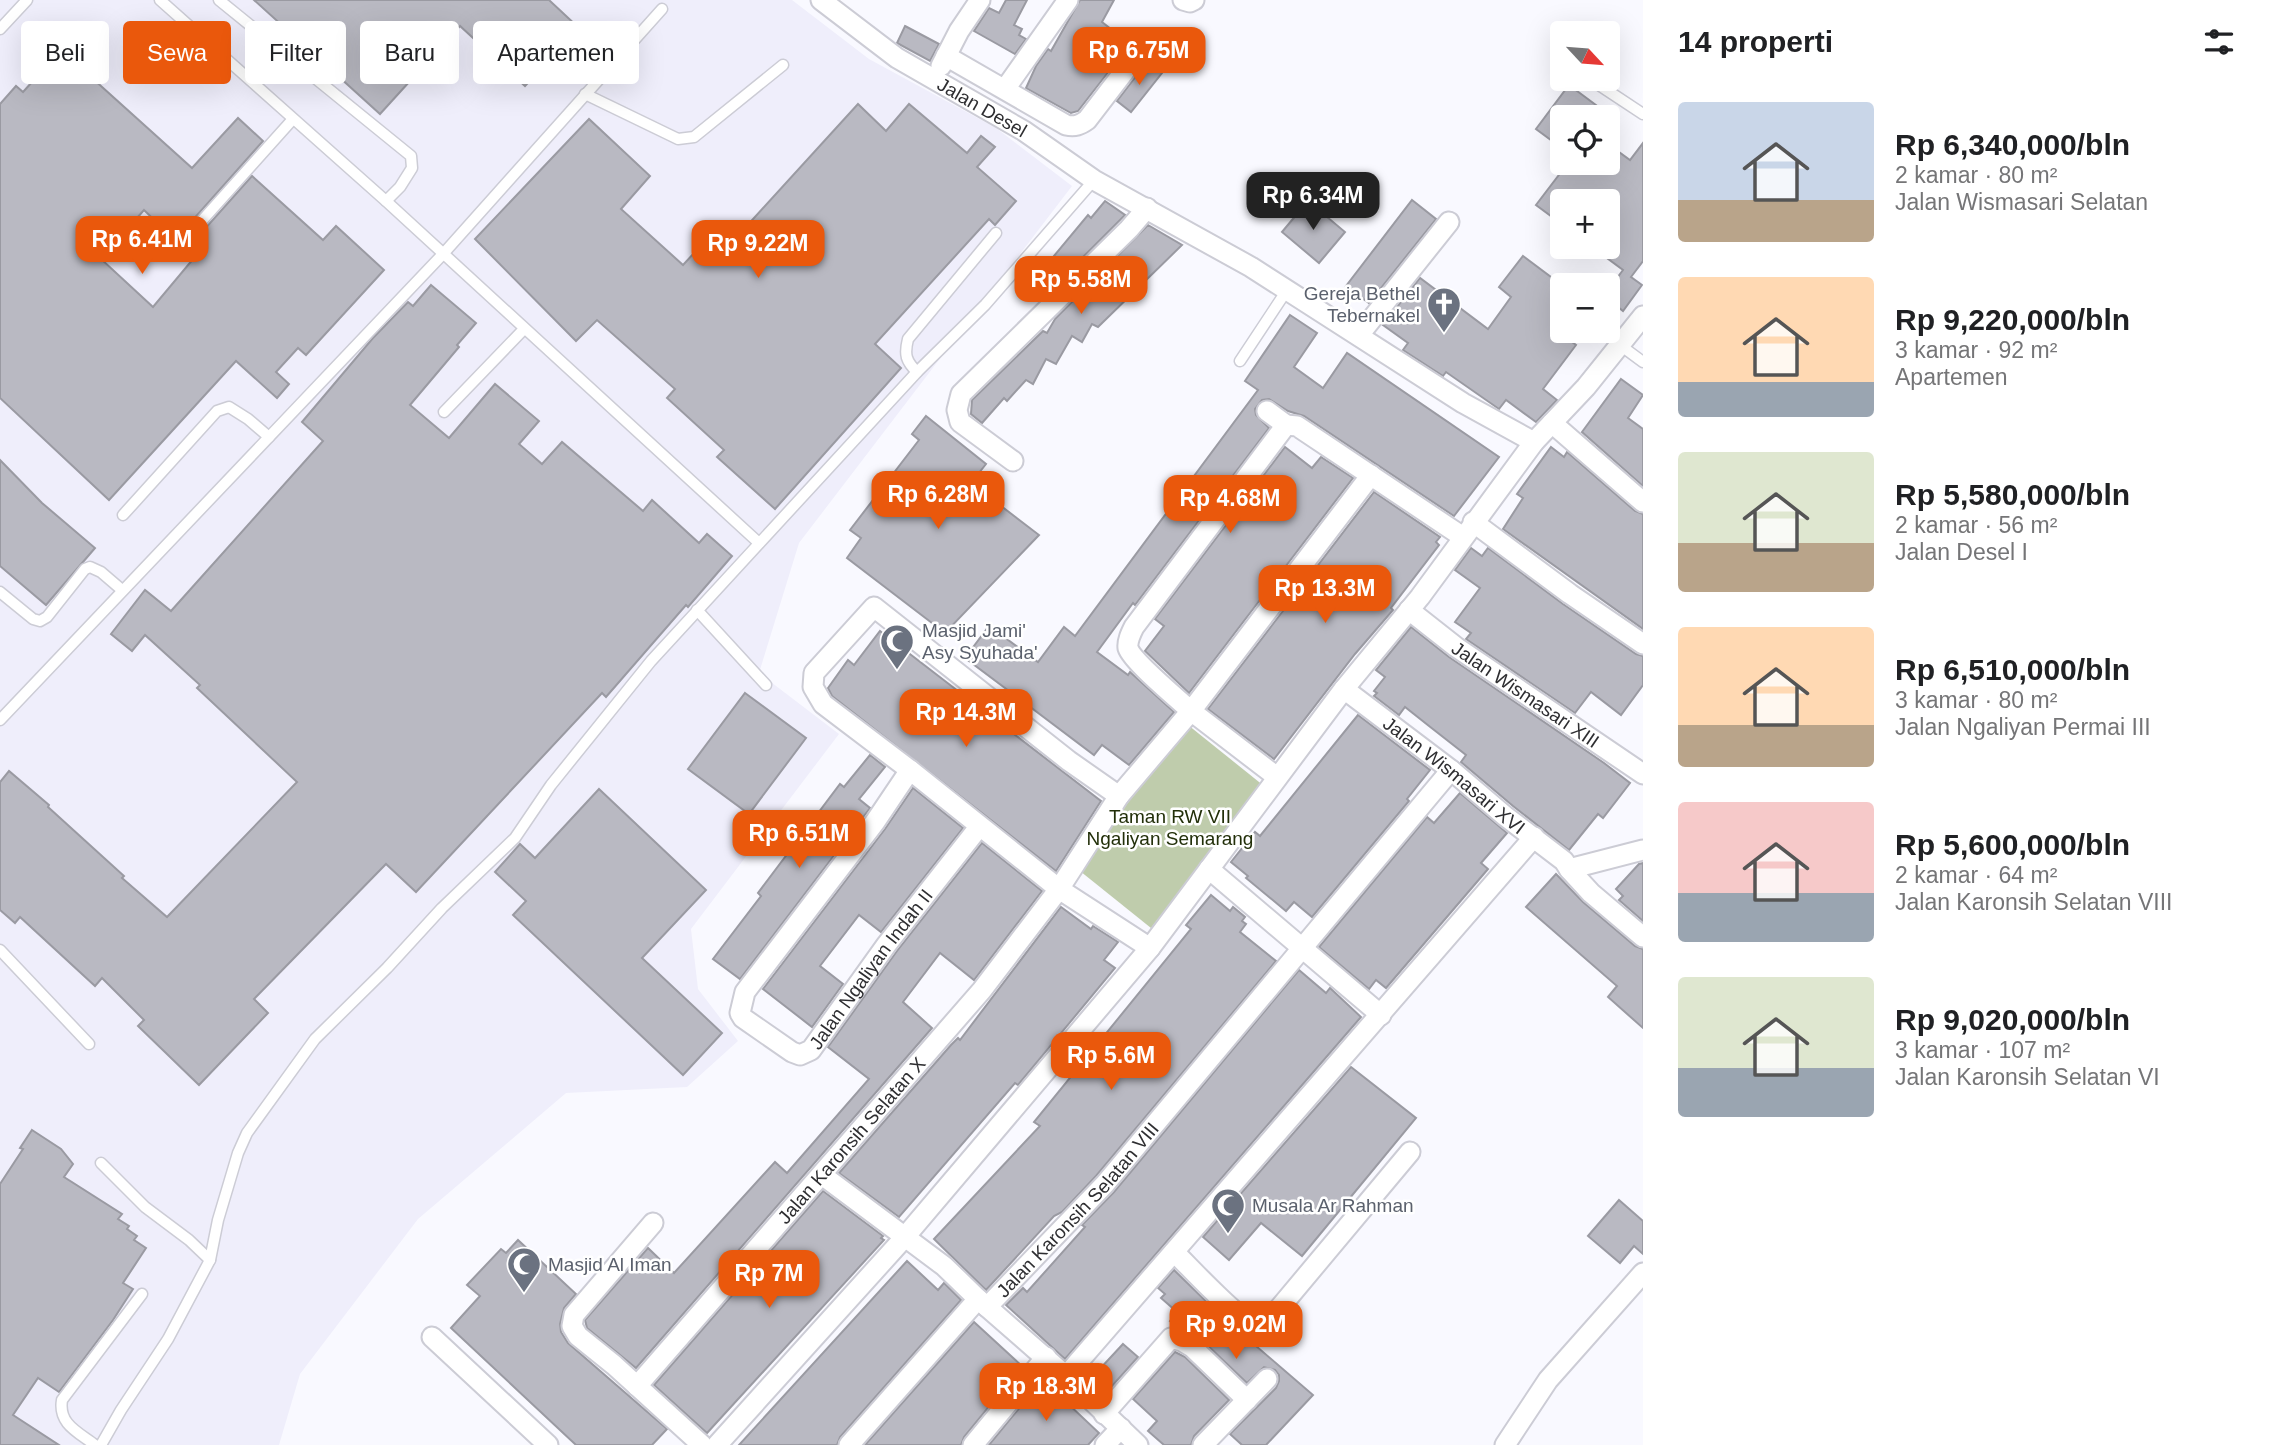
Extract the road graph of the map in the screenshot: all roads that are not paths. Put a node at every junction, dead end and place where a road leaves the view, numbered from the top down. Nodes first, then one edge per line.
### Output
1 (27, 0) edge
2 (160, 0) edge
3 (219, 0) edge
4 (821, 0) edge
5 (980, 0) edge
6 (1068, 0) edge
7 (1183, 0) edge
8 (1194, 0) edge
9 (662, 9) dead end
10 (0, 29) edge
11 (1140, 51) dead end
12 (946, 56) junction
13 (783, 65) dead end
14 (934, 79) junction
15 (1005, 89) junction
16 (1608, 91) edge
17 (585, 94) junction
18 (1643, 114) edge
19 (293, 119) junction
20 (1094, 180) junction
21 (386, 201) junction
22 (1147, 208) junction
23 (1449, 222) dead end
24 (996, 233) dead end
25 (172, 254) dead end
26 (443, 254) junction
27 (1287, 290) junction
28 (1643, 316) edge
29 (524, 329) junction
30 (1359, 335) junction
31 (1620, 345) junction
32 (1240, 361) dead end
33 (1643, 362) edge
34 (917, 372) junction
35 (1267, 411) dead end
36 (444, 412) dead end
37 (1552, 423) junction
38 (1286, 425) junction
39 (269, 438) junction
40 (1534, 442) junction
41 (1013, 461) dead end
42 (1371, 475) junction
43 (1643, 502) edge
44 (123, 515) dead end
45 (1468, 530) junction
46 (759, 544) junction
47 (122, 590) junction
48 (0, 592) edge
49 (697, 610) junction
50 (1409, 610) junction
51 (1643, 644) edge
52 (766, 685) dead end
53 (1344, 689) junction
54 (1191, 711) junction
55 (0, 720) edge
56 (909, 770) junction
57 (1451, 770) junction
58 (1643, 774) edge
59 (1277, 777) junction
60 (1119, 796) junction
61 (979, 827) junction
62 (1534, 838) junction
63 (1643, 850) edge
64 (1567, 865) junction
65 (1209, 869) junction
66 (1059, 889) junction
67 (1643, 937) edge
68 (1150, 948) junction
69 (1301, 948) junction
70 (0, 950) edge
71 (1381, 1015) junction
72 (89, 1044) dead end
73 (1410, 1152) dead end
74 (101, 1163) dead end
75 (822, 1175) junction
76 (653, 1223) dead end
77 (904, 1238) junction
78 (1174, 1252) junction
79 (210, 1260) junction
80 (1643, 1273) edge
81 (142, 1294) dead end
82 (983, 1303) junction
83 (432, 1337) dead end
84 (1046, 1357) junction
85 (1066, 1376) junction
86 (1267, 1379) dead end
87 (637, 1386) junction
88 (1247, 1400) junction
89 (1104, 1414) junction
90 (1121, 1428) junction
91 (95, 1445) edge
92 (102, 1445) edge
93 (548, 1445) edge
94 (702, 1445) edge
95 (718, 1445) edge
96 (849, 1445) edge
97 (973, 1445) edge
98 (1105, 1445) edge
99 (1138, 1445) edge
100 (1203, 1445) edge
101 (1505, 1445) edge

1 - 10 lane
2 - 19 lane
3 - 21 lane
4 - 14 street, Jalan Desel
5 - 12 street
6 - 15 street
7 - 8 street
9 - 17 lane
11 - 15 street
12 - 14 street
12 - 15 street
13 - 17 lane
14 - 20 street, Jalan Desel
16 - 18 lane
17 - 26 lane
19 - 21 lane
19 - 25 lane
20 - 22 street, Jalan Desel
20 - 34 lane
21 - 26 lane
22 - 27 street, Jalan Desel
22 - 41 street
23 - 30 street
24 - 34 lane
26 - 29 lane
26 - 39 lane
27 - 30 street, Jalan Desel
27 - 32 lane
28 - 31 street
29 - 36 lane
29 - 46 lane
30 - 40 street, Jalan Desel
31 - 33 lane
31 - 37 street
34 - 46 lane
35 - 38 street
37 - 40 street
37 - 43 street
38 - 42 street
38 - 54 street
39 - 44 lane
39 - 47 lane
40 - 45 street
42 - 45 street
42 - 54 street, Jalan Karonsih Selatan X
45 - 50 street
45 - 51 street
46 - 49 lane
47 - 48 lane
47 - 55 lane
49 - 52 lane
49 - 79 lane
50 - 53 street
50 - 58 street, Jalan Wismasari XIII
53 - 57 street, Jalan Wismasari XVI
53 - 59 street
54 - 59 street
54 - 60 street, Jalan Karonsih Selatan X
56 - 60 street
56 - 61 street
56 - 61 street, Jalan Ngaliyan Indah II
57 - 62 street, Jalan Wismasari XVI
57 - 69 street, Jalan Karonsih Selatan VIII
59 - 65 street
60 - 66 street, Jalan Karonsih Selatan X
61 - 66 street
62 - 64 street, Jalan Wismasari XVI
62 - 71 street
63 - 64 street
64 - 67 street, Jalan Wismasari XVI
65 - 68 street
65 - 69 street
66 - 68 street
66 - 75 street, Jalan Karonsih Selatan X
68 - 77 street
69 - 71 street
69 - 82 street, Jalan Karonsih Selatan VIII
70 - 72 lane
71 - 78 street
73 - 78 street
74 - 79 lane
75 - 77 street
75 - 87 street, Jalan Karonsih Selatan X
76 - 87 street
77 - 82 street
77 - 95 street
78 - 85 street
79 - 92 lane
80 - 101 street
81 - 91 lane
82 - 84 street
82 - 96 street, Jalan Karonsih Selatan VIII
83 - 93 street
84 - 85 street
84 - 97 street
85 - 89 street
86 - 88 street
87 - 94 street
88 - 89 street
88 - 100 street
89 - 90 street
90 - 98 street
90 - 99 street

